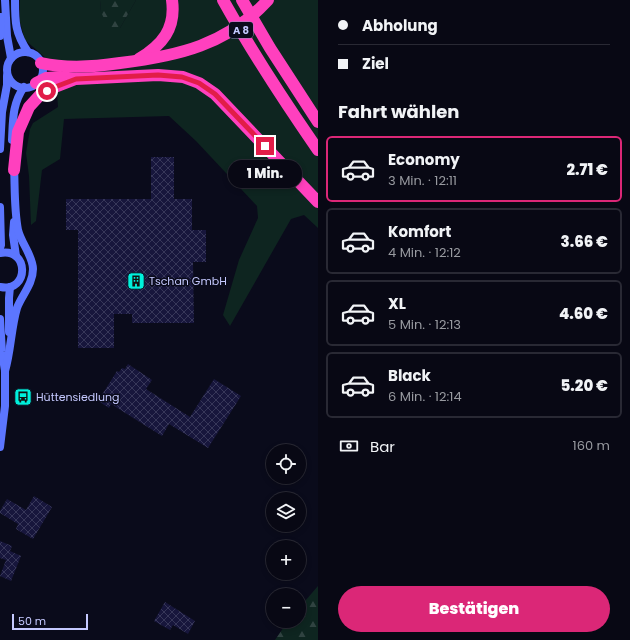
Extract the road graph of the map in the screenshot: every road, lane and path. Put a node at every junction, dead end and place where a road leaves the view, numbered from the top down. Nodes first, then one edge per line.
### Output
1 (4, 0) edge
2 (15, 0) edge
3 (172, 0) edge
4 (242, 0) edge
5 (268, 0) edge
6 (224, 1) edge
7 (0, 36) edge
8 (28, 52) junction
9 (11, 58) junction
10 (134, 62) junction
11 (41, 63) junction
12 (8, 75) junction
13 (76, 79) junction
14 (36, 83) junction
15 (24, 87) junction
16 (318, 122) edge
17 (0, 149) edge
18 (318, 150) edge
19 (14, 170) junction
20 (318, 202) edge
21 (15, 204) junction
22 (0, 207) edge
23 (0, 248) edge
24 (0, 253) edge
25 (16, 256) junction
26 (0, 287) edge
27 (10, 287) junction
28 (0, 319) edge
29 (10, 355) junction
30 (5, 371) junction
31 (0, 448) edge

1 - 7 main road
1 - 9 main road
2 - 8 main road
3 - 10 highway
4 - 16 highway, A 8
5 - 10 highway
6 - 18 highway, A 8
8 - 9 main road
8 - 11 main road
9 - 12 main road
10 - 11 highway
11 - 14 main road
12 - 15 main road
12 - 17 main road
13 - 14 highway
13 - 19 highway
13 - 20 highway
14 - 15 main road
15 - 19 main road
19 - 21 main road
21 - 25 main road
21 - 29 main road
22 - 23 main road
24 - 25 main road
25 - 27 main road
26 - 27 main road
27 - 29 main road
28 - 30 main road
29 - 30 main road
30 - 31 main road

